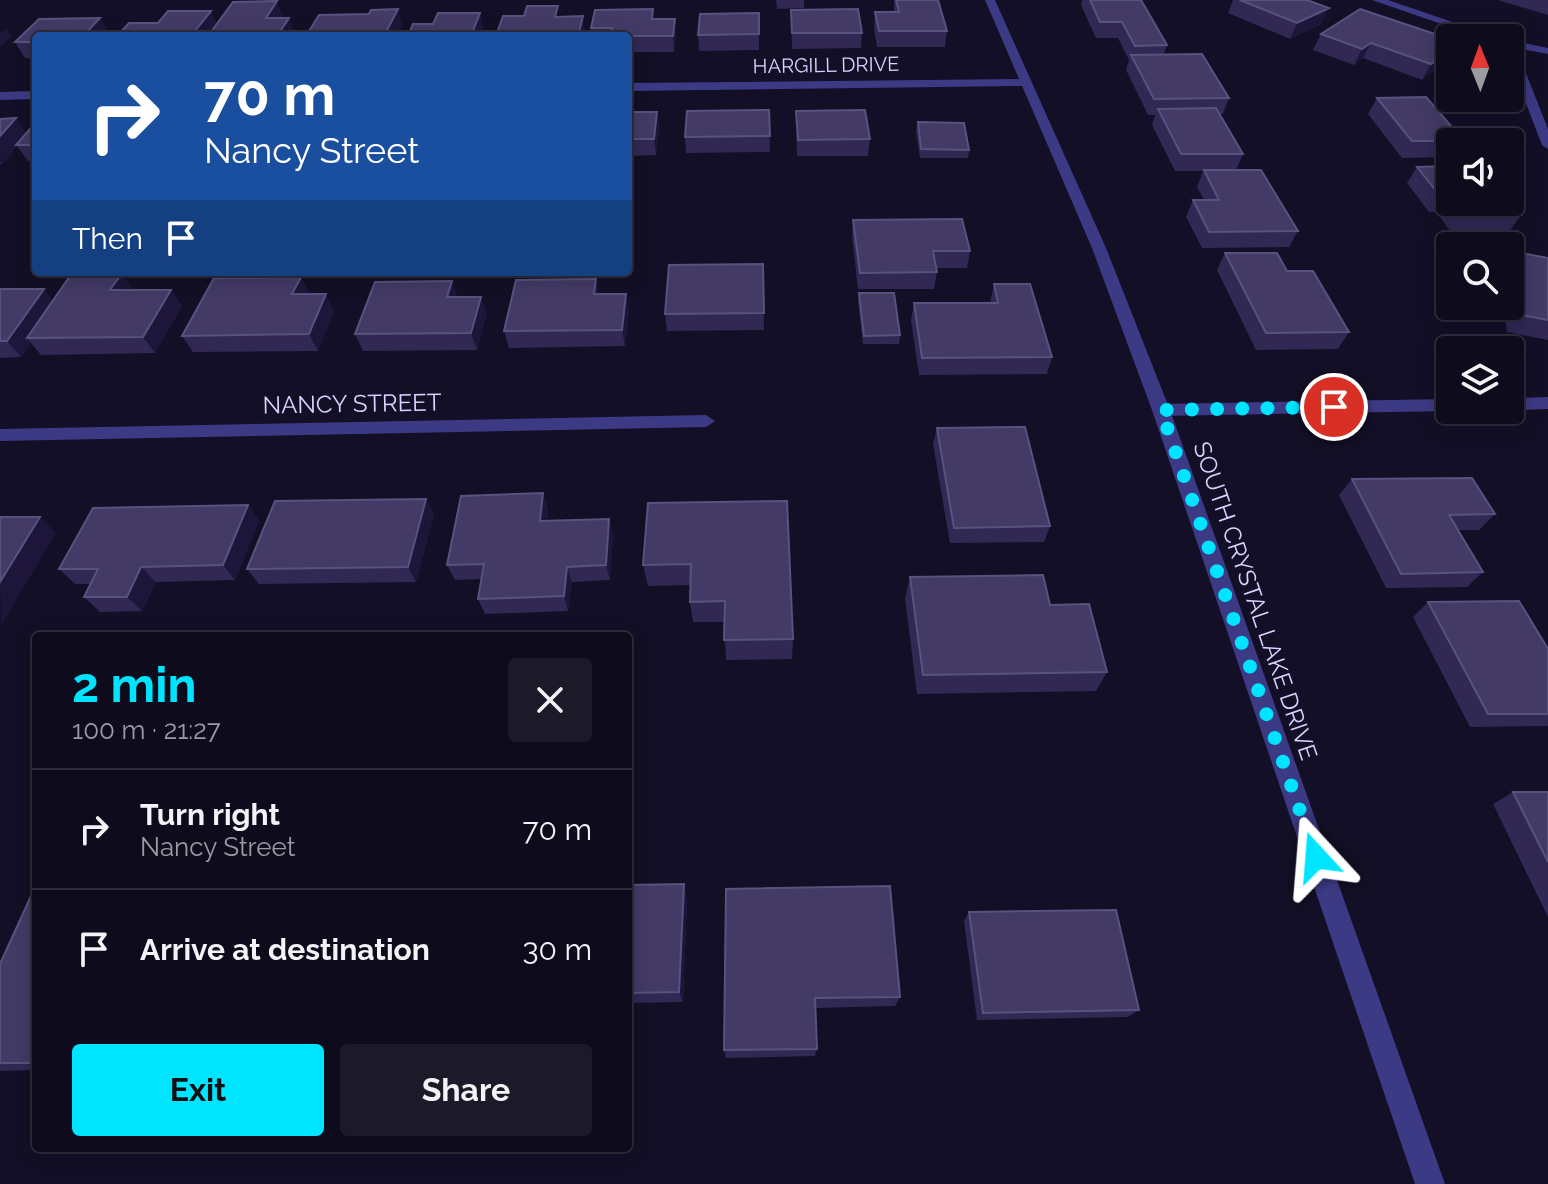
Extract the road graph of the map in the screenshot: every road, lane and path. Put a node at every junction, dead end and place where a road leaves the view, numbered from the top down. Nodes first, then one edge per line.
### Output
1 (990, 0) edge
2 (1377, 0) edge
3 (1450, 24) edge
4 (1524, 47) edge
5 (1548, 51) edge
6 (1024, 82) junction
7 (1524, 82) edge
8 (632, 87) edge
9 (32, 95) edge
10 (0, 96) edge
11 (1548, 145) edge
12 (1548, 403) edge
13 (1524, 404) edge
14 (1436, 405) edge
15 (1161, 410) junction
16 (706, 421) dead end
17 (0, 435) edge
18 (1430, 1184) edge

1 - 6 street, SOUTH CRYSTAL LAKE DRIVE
2 - 3 street
4 - 5 street
6 - 8 street, HARGILL DRIVE
6 - 15 street, SOUTH CRYSTAL LAKE DRIVE
7 - 11 street
9 - 10 street
12 - 13 street
14 - 15 street
15 - 18 street, SOUTH CRYSTAL LAKE DRIVE
16 - 17 street, NANCY STREET

